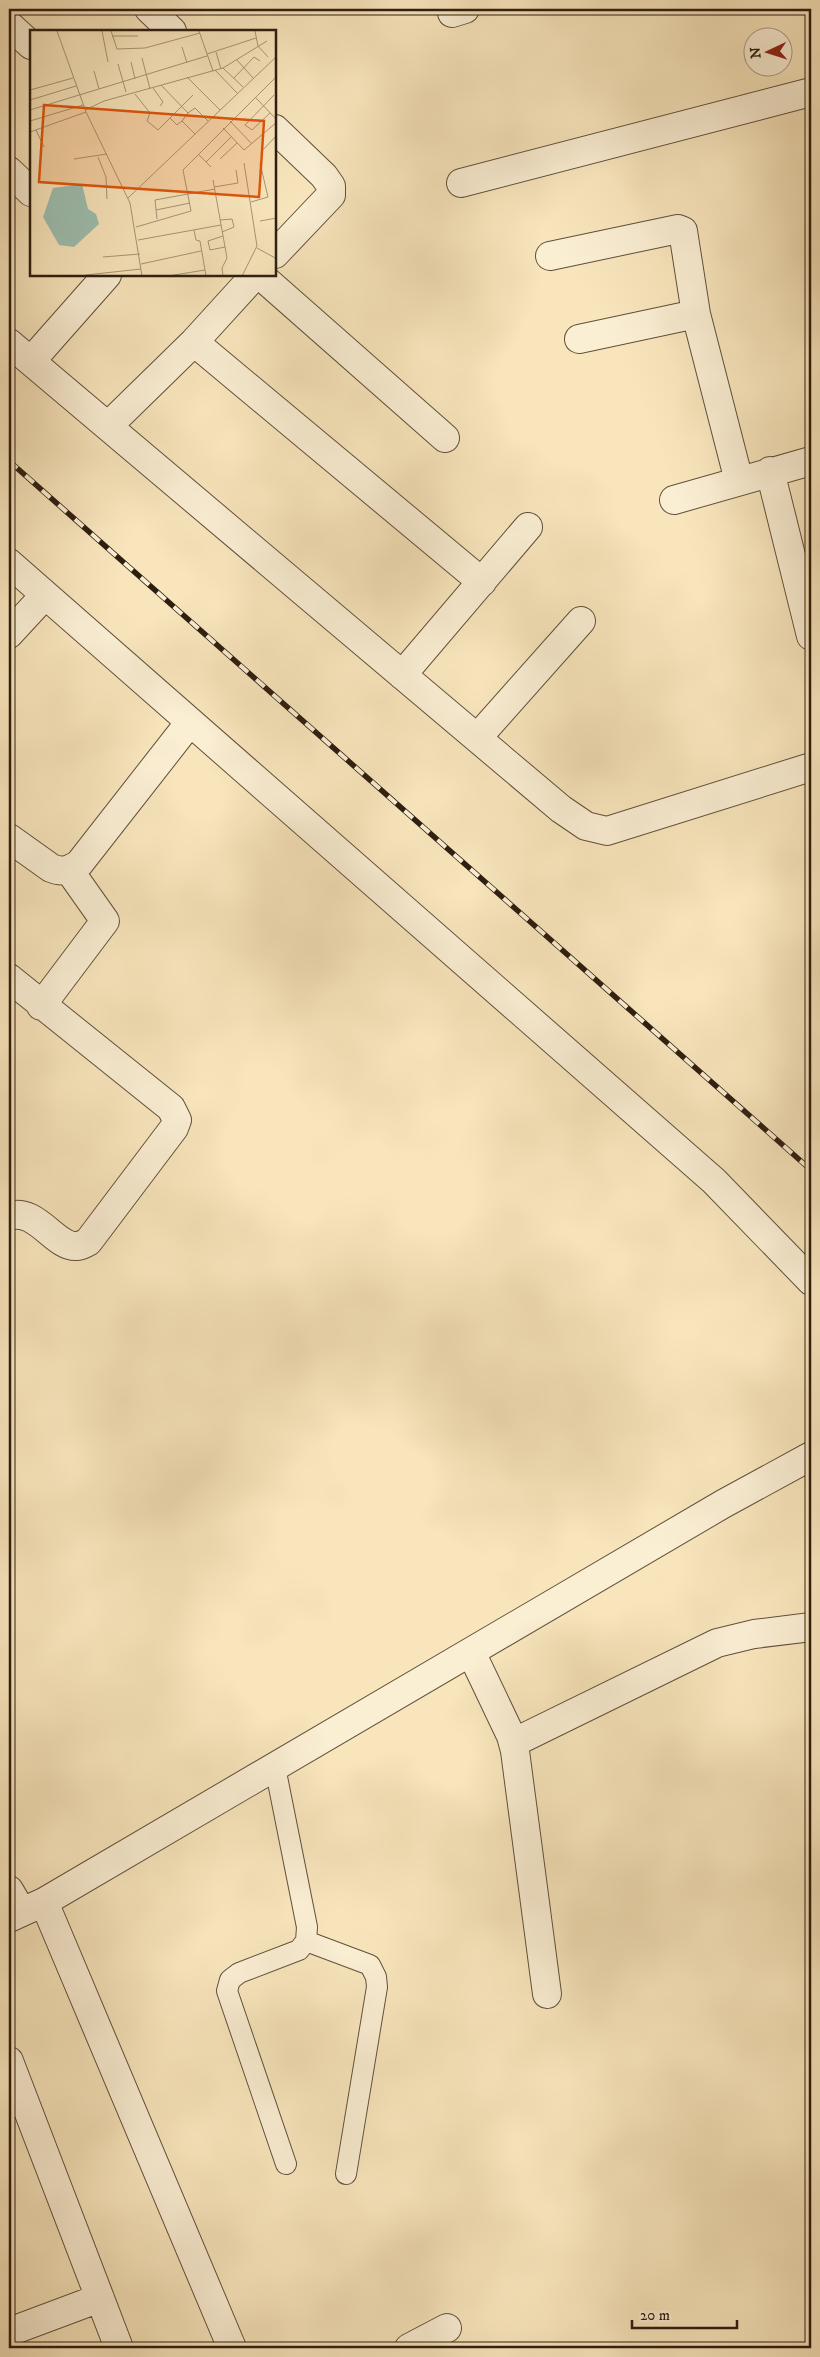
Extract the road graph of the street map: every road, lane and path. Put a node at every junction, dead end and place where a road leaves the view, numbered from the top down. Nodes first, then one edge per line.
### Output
1 (149, 9) edge
2 (9, 25) edge
3 (171, 30) edge
4 (30, 45) edge
5 (811, 92) edge
6 (276, 130) edge
7 (9, 171) edge
8 (462, 183) dead end
9 (30, 191) edge
10 (276, 253) edge
11 (550, 256) dead end
12 (106, 276) edge
13 (254, 276) edge
14 (261, 276) edge
15 (696, 314) junction
16 (579, 339) dead end
17 (194, 342) junction
18 (9, 343) edge
19 (31, 361) junction
20 (108, 426) junction
21 (445, 438) dead end
22 (811, 461) edge
23 (770, 471) junction
24 (739, 481) junction
25 (674, 500) dead end
26 (528, 527) dead end
27 (9, 563) edge
28 (482, 582) junction
29 (45, 595) junction
30 (582, 621) dead end
31 (9, 634) edge
32 (811, 636) edge
33 (402, 675) junction
34 (190, 722) junction
35 (477, 738) junction
36 (811, 767) edge
37 (9, 838) edge
38 (69, 870) junction
39 (9, 978) edge
40 (41, 1006) junction
41 (9, 1216) edge
42 (811, 1281) edge
43 (811, 1456) edge
44 (811, 1627) edge
45 (471, 1652) junction
46 (513, 1743) junction
47 (275, 1767) junction
48 (21, 1905) edge
49 (306, 1941) junction
50 (547, 1994) dead end
51 (9, 2061) edge
52 (286, 2164) dead end
53 (346, 2174) dead end
54 (100, 2298) junction
55 (447, 2328) dead end
56 (9, 2332) edge
57 (119, 2348) edge
58 (232, 2348) edge
59 (410, 2348) edge

1 - 3 street
2 - 4 street
5 - 8 street
6 - 10 street
7 - 9 street
11 - 15 street
12 - 19 street
13 - 17 street
14 - 21 street
15 - 16 street
15 - 24 street
17 - 20 street
17 - 28 street
18 - 19 street
19 - 20 street
20 - 33 street
22 - 23 street
23 - 24 street
23 - 32 street
24 - 25 street
26 - 28 street
27 - 29 street
28 - 33 street
29 - 31 street
29 - 34 street
30 - 35 street
33 - 35 street
34 - 38 street
34 - 42 street
35 - 36 street
37 - 38 street
38 - 40 street
39 - 40 street
40 - 41 street
43 - 45 street
44 - 46 street
45 - 46 street
45 - 47 street
46 - 50 street
47 - 48 street
47 - 49 lane
48 - 58 street
49 - 52 lane
49 - 53 lane
51 - 54 street
54 - 56 street
54 - 57 street
55 - 59 street

